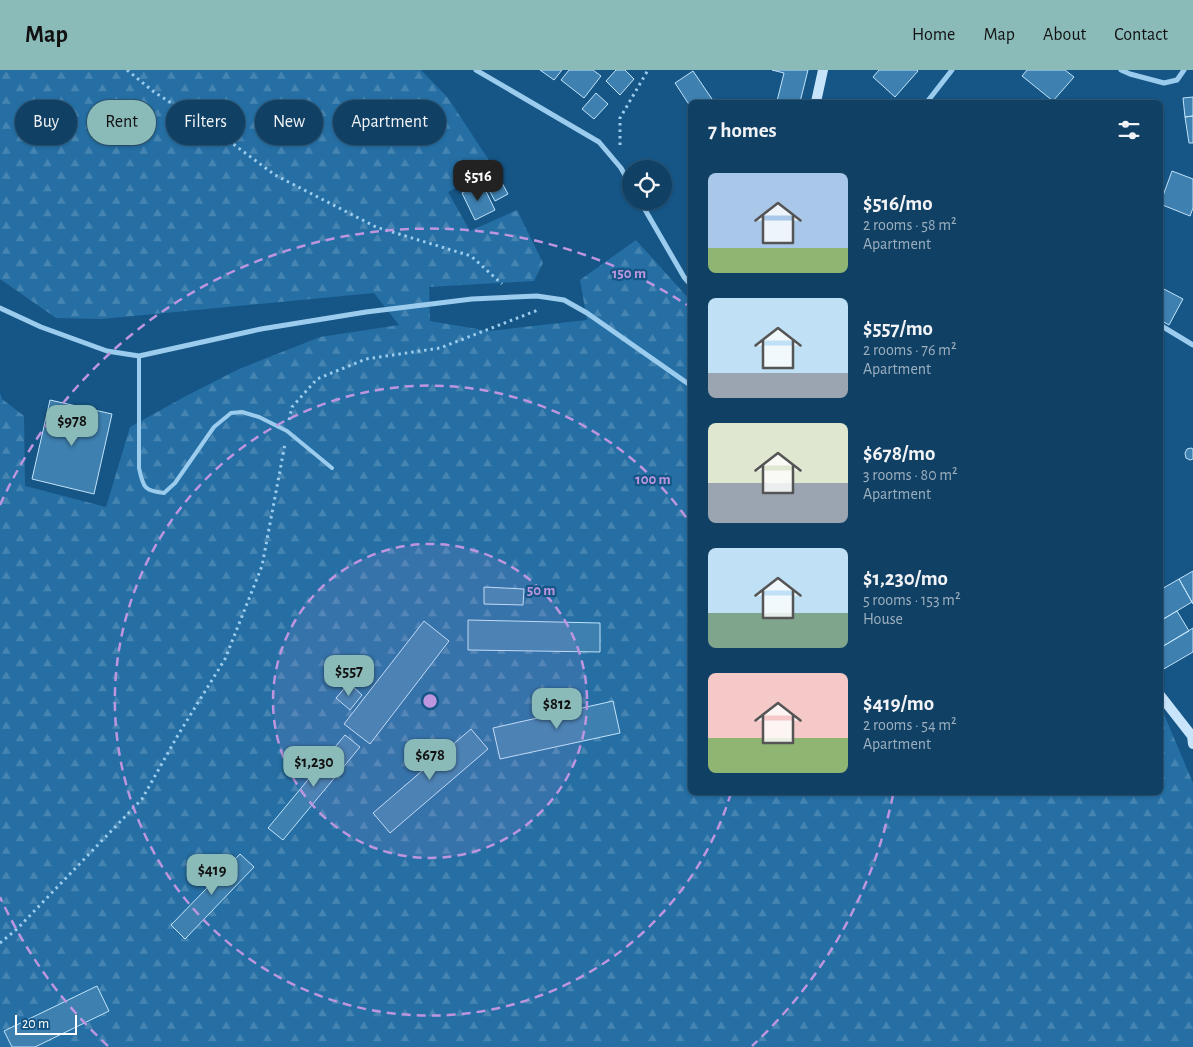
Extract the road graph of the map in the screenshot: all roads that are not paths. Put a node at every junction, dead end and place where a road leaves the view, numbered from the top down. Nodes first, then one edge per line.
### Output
1 (476, 70) edge
2 (823, 70) edge
3 (952, 70) edge
4 (1121, 70) edge
5 (1184, 70) edge
6 (816, 100) edge
7 (929, 100) edge
8 (622, 170) edge
9 (645, 210) edge
10 (688, 282) edge
11 (0, 308) edge
12 (1163, 327) edge
13 (1193, 345) edge
14 (139, 356) junction
15 (688, 384) edge
16 (332, 468) dead end
17 (1163, 699) edge
18 (1192, 739) edge

1 - 8 street
2 - 6 street
3 - 7 street
4 - 5 street
9 - 10 street
11 - 14 street
12 - 13 street
14 - 15 street
14 - 16 lane
17 - 18 street

